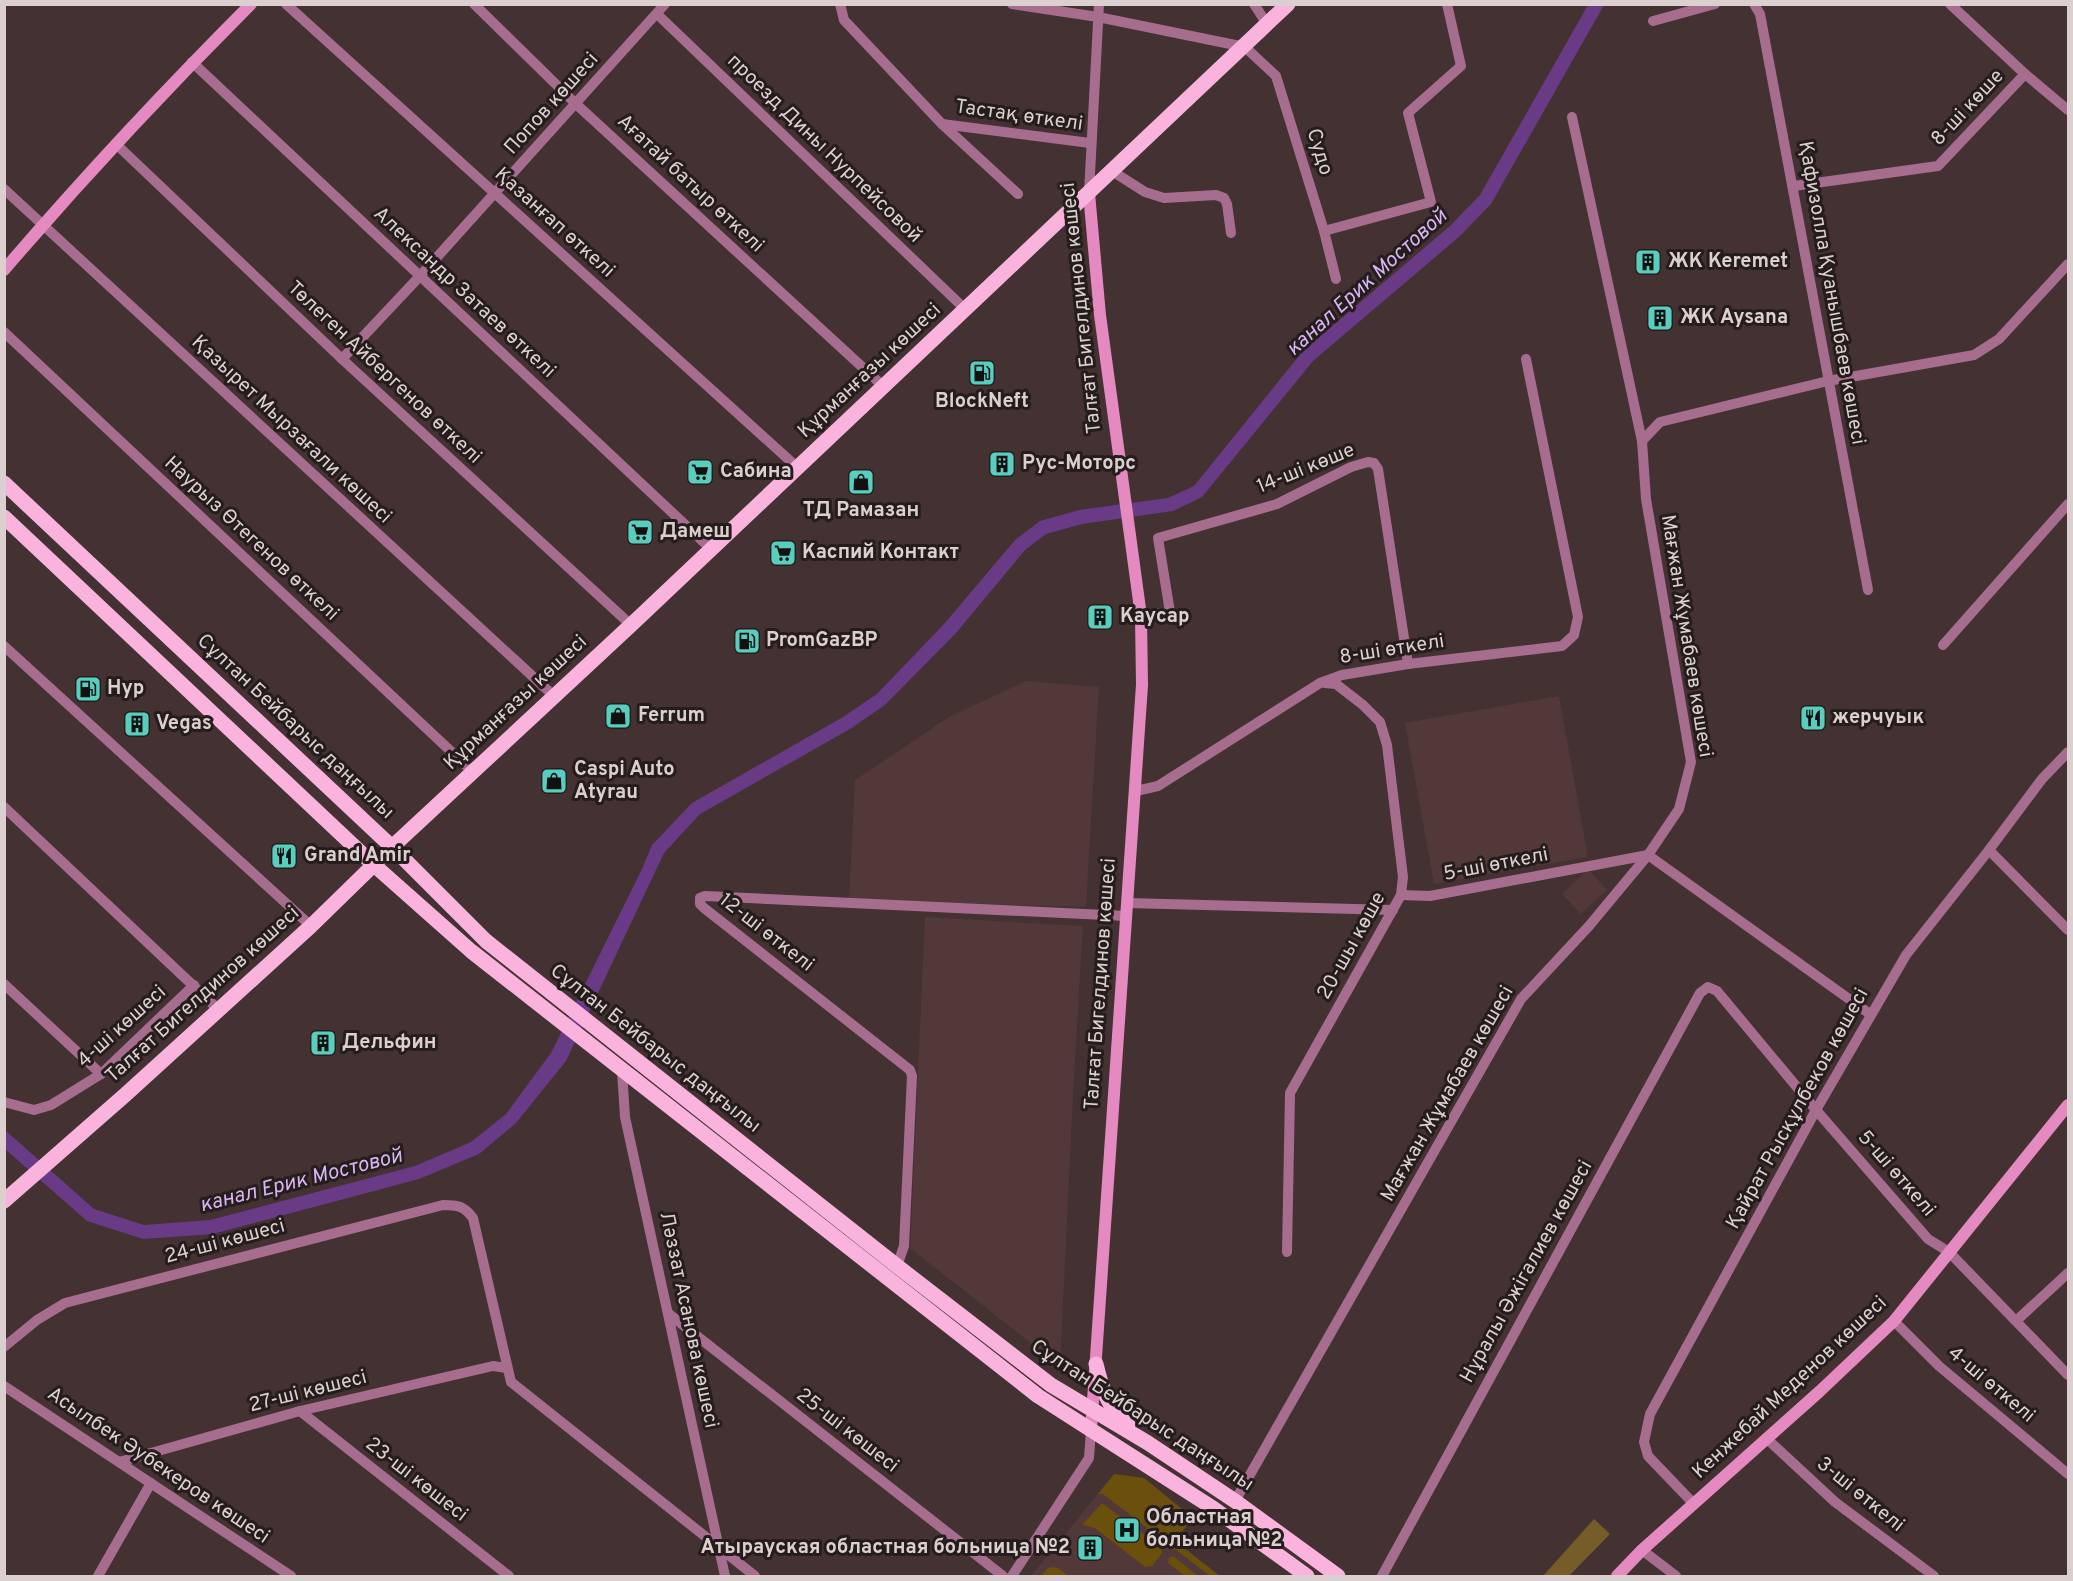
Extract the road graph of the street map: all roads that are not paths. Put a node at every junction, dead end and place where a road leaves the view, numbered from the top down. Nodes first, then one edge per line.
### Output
1 (251, 4) edge
2 (286, 4) edge
3 (474, 4) edge
4 (665, 4) edge
5 (840, 4) edge
6 (1012, 4) edge
7 (1099, 4) edge
8 (1254, 4) edge
9 (1288, 4) edge
10 (1447, 4) edge
11 (1715, 4) edge
12 (1754, 4) edge
13 (1950, 4) edge
14 (657, 14) junction
15 (1098, 18) junction
16 (1653, 21) dead end
17 (1267, 24) junction
18 (1245, 47) junction
19 (192, 62) junction
20 (2025, 74) junction
21 (576, 104) junction
22 (2068, 110) edge
23 (1572, 117) dead end
24 (942, 124) junction
25 (1090, 143) junction
26 (116, 144) junction
27 (1112, 171) junction
28 (1794, 186) junction
29 (4, 189) edge
30 (1089, 193) junction
31 (495, 194) junction
32 (1018, 194) dead end
33 (44, 224) junction
34 (1324, 231) junction
35 (1231, 232) dead end
36 (2068, 264) edge
37 (4, 270) edge
38 (420, 276) junction
39 (1336, 279) dead end
40 (966, 310) junction
41 (4, 332) edge
42 (342, 359) junction
43 (1526, 359) dead end
44 (1828, 381) junction
45 (884, 387) junction
46 (1642, 441) junction
47 (798, 468) junction
48 (4, 483) edge
49 (2068, 504) edge
50 (4, 517) edge
51 (711, 549) junction
52 (1868, 590) dead end
53 (1141, 616) junction
54 (631, 625) junction
55 (1943, 645) dead end
56 (4, 646) edge
57 (1408, 664) junction
58 (1320, 683) junction
59 (554, 696) junction
60 (2068, 752) edge
61 (473, 772) junction
62 (1136, 790) junction
63 (4, 807) edge
64 (414, 826) junction
65 (371, 828) junction
66 (392, 847) junction
67 (358, 850) junction
68 (1989, 850) junction
69 (1648, 855) junction
70 (374, 865) junction
71 (418, 873) junction
72 (355, 884) junction
73 (399, 886) junction
74 (1401, 895) junction
75 (1126, 909) junction
76 (1393, 909) junction
77 (311, 926) junction
78 (2068, 930) edge
79 (4, 984) edge
80 (194, 986) junction
81 (1708, 987) joint
82 (219, 1010) junction
83 (1870, 1014) junction
84 (622, 1071) junction
85 (101, 1074) junction
86 (4, 1102) edge
87 (2068, 1105) edge
88 (1816, 1110) junction
89 (4, 1201) edge
90 (1287, 1252) dead end
91 (1949, 1252) junction
92 (897, 1266) junction
93 (2068, 1273) edge
94 (669, 1314) junction
95 (2017, 1320) junction
96 (1894, 1321) junction
97 (4, 1347) edge
98 (1096, 1364) junction
99 (507, 1368) junction
100 (2068, 1375) edge
101 (4, 1386) edge
102 (300, 1411) junction
103 (1093, 1411) junction
104 (1091, 1430) junction
105 (1767, 1438) junction
106 (1148, 1443) junction
107 (119, 1462) junction
108 (2068, 1474) edge
109 (151, 1483) junction
110 (1235, 1501) junction
111 (1694, 1504) junction
112 (719, 1548) junction
113 (1642, 1550) junction
114 (98, 1576) edge
115 (288, 1576) edge
116 (509, 1576) edge
117 (725, 1576) edge
118 (755, 1576) edge
119 (1003, 1576) edge
120 (1012, 1576) edge
121 (1307, 1576) edge
122 (1338, 1576) edge
123 (1382, 1576) edge
124 (1617, 1576) edge
125 (1676, 1576) edge
126 (1934, 1576) edge

1 - 19 street
2 - 31 street, Қазанғап өткелі
3 - 21 street, Ағатай батыр өткелі
4 - 14 street, Попов көшесі
5 - 24 street, Тастақ өткелі
6 - 15 street
7 - 15 street, Талғат Бигелдинов көшесі
8 - 17 street
9 - 17 main road, Құрманғазы көшесі
10 - 34 street
11 - 16 street
12 - 28 street, Қафизолла Қуанышбаев көшесi
13 - 20 street
14 - 21 street, Попов көшесі
14 - 40 street, проезд Дины Нурпейсовой
15 - 18 street
15 - 25 street, Талғат Бигелдинов көшесі
17 - 18 main road, Құрманғазы көшесі
18 - 27 main road, Құрманғазы көшесі
18 - 34 street, Судо
19 - 26 street
19 - 38 street, Александр Затаев өткелі
20 - 22 street
20 - 28 street, 8-шi көше
21 - 31 street, Попов көшесі
21 - 45 street, Ағатай батыр өткелі
23 - 46 street, Мағжан Жұмабаев көшесі
24 - 25 street, Тастақ өткелі
24 - 32 street, Тастақ өткелі
25 - 30 street, Талғат Бигелдинов көшесі
26 - 33 street
26 - 42 street, Төлеген Айбергенов өткелі
27 - 30 main road, Құрманғазы көшесі
27 - 35 street
28 - 44 street, Қафизолла Қуанышбаев көшесi
29 - 33 street, Қазырет Мырзағали көшесі
30 - 40 main road, Құрманғазы көшесі
30 - 53 street, Талғат Бигелдинов көшесі
31 - 38 street, Попов көшесі
31 - 47 street, Қазанғап өткелі
33 - 37 street
33 - 59 street, Қазырет Мырзағали көшесі
34 - 39 street, Судо
36 - 44 street
38 - 42 street, Попов көшесі
38 - 51 street, Александр Затаев өткелі
40 - 45 main road, Құрманғазы көшесі
41 - 61 street, Наурыз Өтегенов өткелі
42 - 54 street, Төлеген Айбергенов өткелі
43 - 57 street, 8-ші өткелі
44 - 46 street
44 - 52 street, Қафизолла Қуанышбаев көшесi
45 - 47 main road, Құрманғазы көшесі
46 - 69 street, Мағжан Жұмабаев көшесі
47 - 51 main road, Құрманғазы көшесі
48 - 65 main road, Сұлтан Бейбарыс даңғылы
49 - 55 street
50 - 67 main road, Сұлтан Бейбарыс даңғылы
51 - 54 main road, Құрманғазы көшесі
53 - 57 street, 14-ші көше
53 - 62 street, Талғат Бигелдинов көшесі
54 - 59 main road, Құрманғазы көшесі
56 - 77 street
57 - 58 street, 8-ші өткелі
58 - 62 street, 8-ші өткелі
58 - 74 street, 20-шы көше
59 - 61 main road, Құрманғазы көшесі
60 - 68 street, Қайрат Рысқұлбеков көшесі
61 - 64 main road, Құрманғазы көшесі
62 - 75 street, Талғат Бигелдинов көшесі
63 - 80 street
64 - 65 main road
64 - 66 main road, Құрманғазы көшесі
64 - 71 main road
65 - 66 main road, Сұлтан Бейбарыс даңғылы
66 - 70 main road, Құрманғазы көшесі
66 - 71 main road, Сұлтан Бейбарыс даңғылы
67 - 70 main road, Сұлтан Бейбарыс даңғылы
67 - 72 main road
68 - 78 street
68 - 83 street, Қайрат Рысқұлбеков көшесі
69 - 74 street, 5-ші өткелі
69 - 83 street
69 - 110 street, Мағжан Жұмабаев көшесі
70 - 72 main road, Талғат Бигелдинов көшесі
70 - 73 main road, Сұлтан Бейбарыс даңғылы
71 - 92 main road, Сұлтан Бейбарыс даңғылы
72 - 73 main road
72 - 77 main road, Талғат Бигелдинов көшесі
73 - 84 main road, Сұлтан Бейбарыс даңғылы
74 - 76 street, 20-шы көше
75 - 76 street
75 - 92 street, 12-ші өткелі
75 - 98 street, Талғат Бигелдинов көшесі
76 - 90 street, 20-шы көше
77 - 82 main road, Талғат Бигелдинов көшесі
79 - 85 street
80 - 82 street
80 - 85 street, 4-ші көшесі
81 - 88 street, 5-ші өткелі
81 - 123 street, Нұралы Әжiгалиев көшесi
82 - 89 main road, Талғат Бигелдинов көшесі
83 - 88 street, Қайрат Рысқұлбеков көшесі
84 - 94 street, Ләззат Асанова көшесі
84 - 104 main road, Сұлтан Бейбарыс даңғылы
85 - 86 street, 4-ші көшесі
87 - 91 street, Кенжебай Меденов көшесі
88 - 91 street, 5-ші өткелі
88 - 111 street, Қайрат Рысқұлбеков көшесі
91 - 95 street, 5-ші өткелі
91 - 96 street, Кенжебай Меденов көшесі
92 - 103 main road, Сұлтан Бейбарыс даңғылы
93 - 95 street
94 - 112 street, Ләззат Асанова көшесі
94 - 119 street, 25-ші көшесі
95 - 100 street, 5-ші өткелі
96 - 105 street, Кенжебай Меденов көшесі
96 - 108 street, 4-ші өткелі
97 - 99 street, 24-ші көшесі
98 - 103 street, Талғат Бигелдинов көшесі
98 - 106 main road
99 - 102 street, 27-ші көшесі
99 - 112 street
101 - 107 street, Асылбек Әубекеров көшесі
102 - 107 street, 27-ші көшесі
102 - 116 street, 23-ші көшесі
103 - 104 street, Талғат Бигелдинов көшесі
103 - 106 main road, Сұлтан Бейбарыс даңғылы
104 - 120 street
104 - 121 main road, Сұлтан Бейбарыс даңғылы
105 - 111 street, Кенжебай Меденов көшесі
105 - 126 street, 3-ші өткелі
106 - 110 main road, Сұлтан Бейбарыс даңғылы
107 - 109 street, Асылбек Әубекеров көшесі
109 - 114 street
109 - 115 street, Асылбек Әубекеров көшесі
110 - 122 main road, Сұлтан Бейбарыс даңғылы
111 - 113 street, Кенжебай Меденов көшесі
112 - 117 street, Ләззат Асанова көшесі
112 - 118 street
113 - 124 street, Кенжебай Меденов көшесі
113 - 125 street

